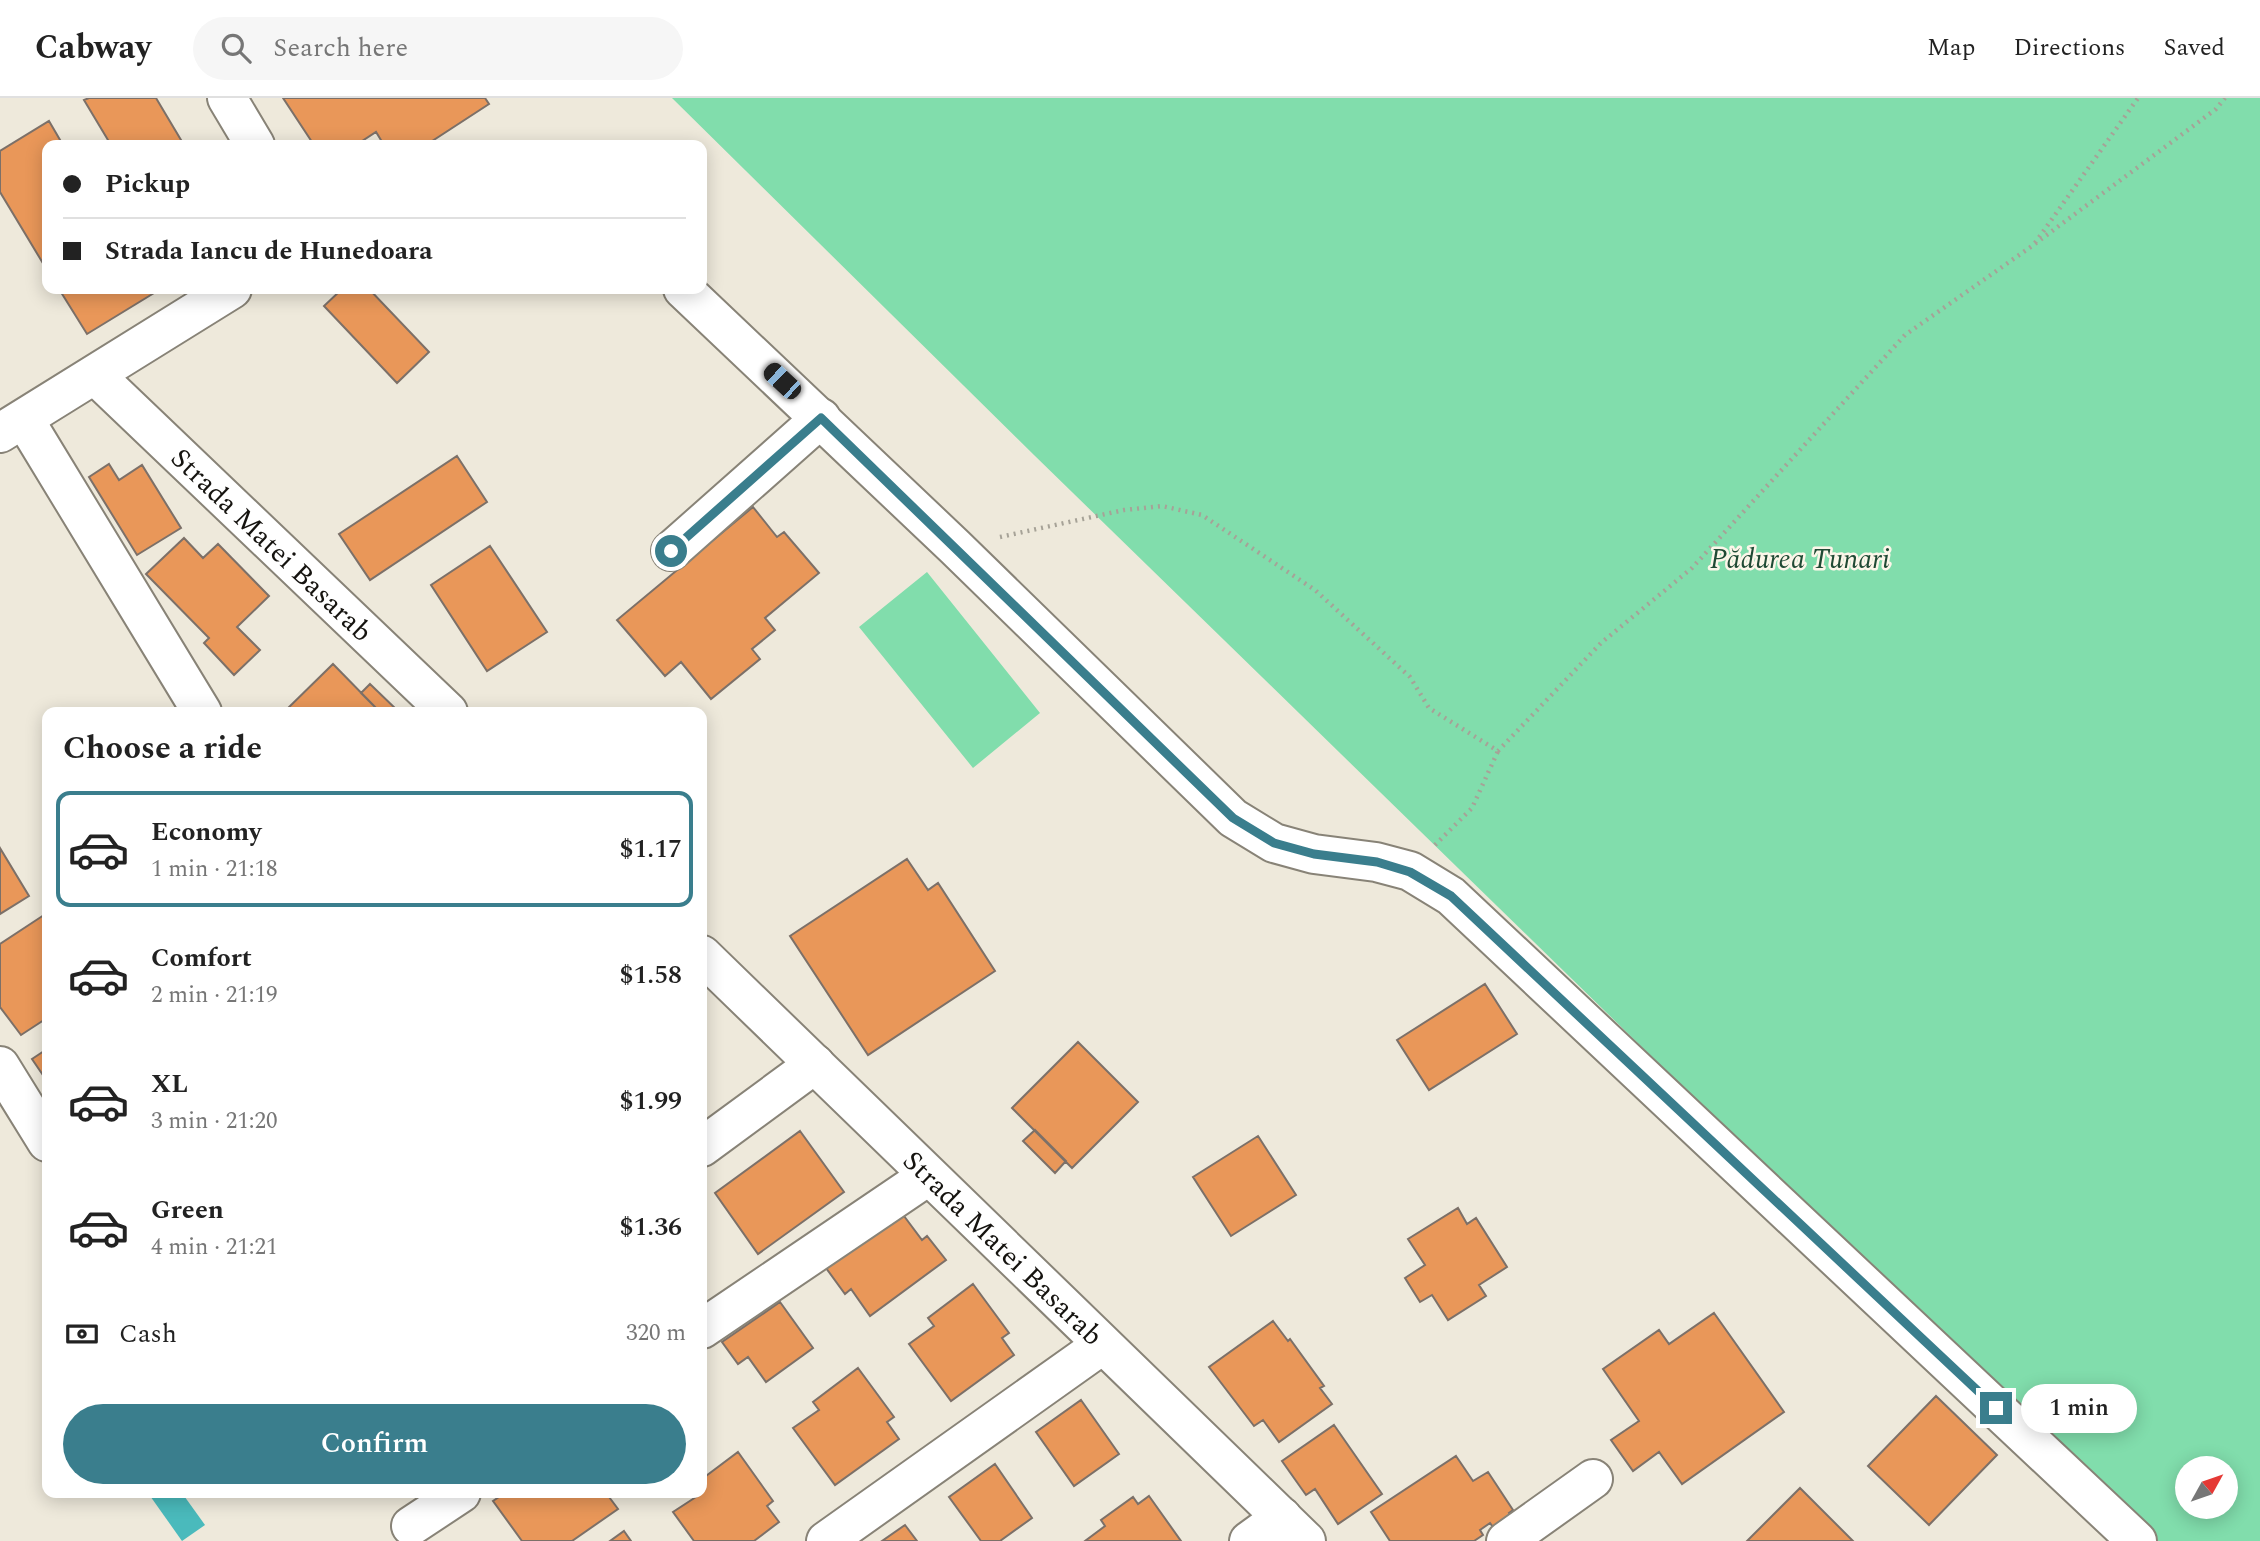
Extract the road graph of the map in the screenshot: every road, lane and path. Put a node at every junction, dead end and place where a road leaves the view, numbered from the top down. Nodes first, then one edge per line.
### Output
1 (227, 98) edge
2 (2138, 98) edge
3 (2225, 98) edge
4 (252, 140) edge
5 (2032, 246) junction
6 (224, 294) edge
7 (688, 294) edge
8 (96, 375) junction
9 (821, 418) junction
10 (12, 426) edge
11 (955, 547) junction
12 (671, 551) dead end
13 (199, 707) edge
14 (443, 707) edge
15 (1498, 751) junction
16 (1410, 872) junction
17 (707, 960) edge
18 (815, 1064) junction
19 (0, 1066) edge
20 (42, 1134) edge
21 (707, 1143) edge
22 (928, 1176) junction
23 (707, 1326) edge
24 (1102, 1345) junction
25 (1593, 1479) dead end
26 (453, 1498) edge
27 (411, 1526) dead end
28 (1294, 1529) edge
29 (827, 1541) edge
30 (1249, 1541) edge
31 (1506, 1541) edge
32 (2137, 1541) edge

1 - 4 street
2 - 5 path
3 - 5 path
5 - 15 path
6 - 8 street
7 - 9 street
8 - 10 street
8 - 14 street, Strada Matei Basarab
9 - 11 street
9 - 12 street
10 - 13 street
11 - 15 path
11 - 16 street
15 - 16 path
16 - 32 street
17 - 18 street, Strada Matei Basarab
18 - 21 street
18 - 22 street, Strada Matei Basarab
19 - 20 street
22 - 23 street
22 - 24 street, Strada Matei Basarab
24 - 28 street, Strada Matei Basarab
24 - 29 street
25 - 31 street
26 - 27 street
28 - 30 street

